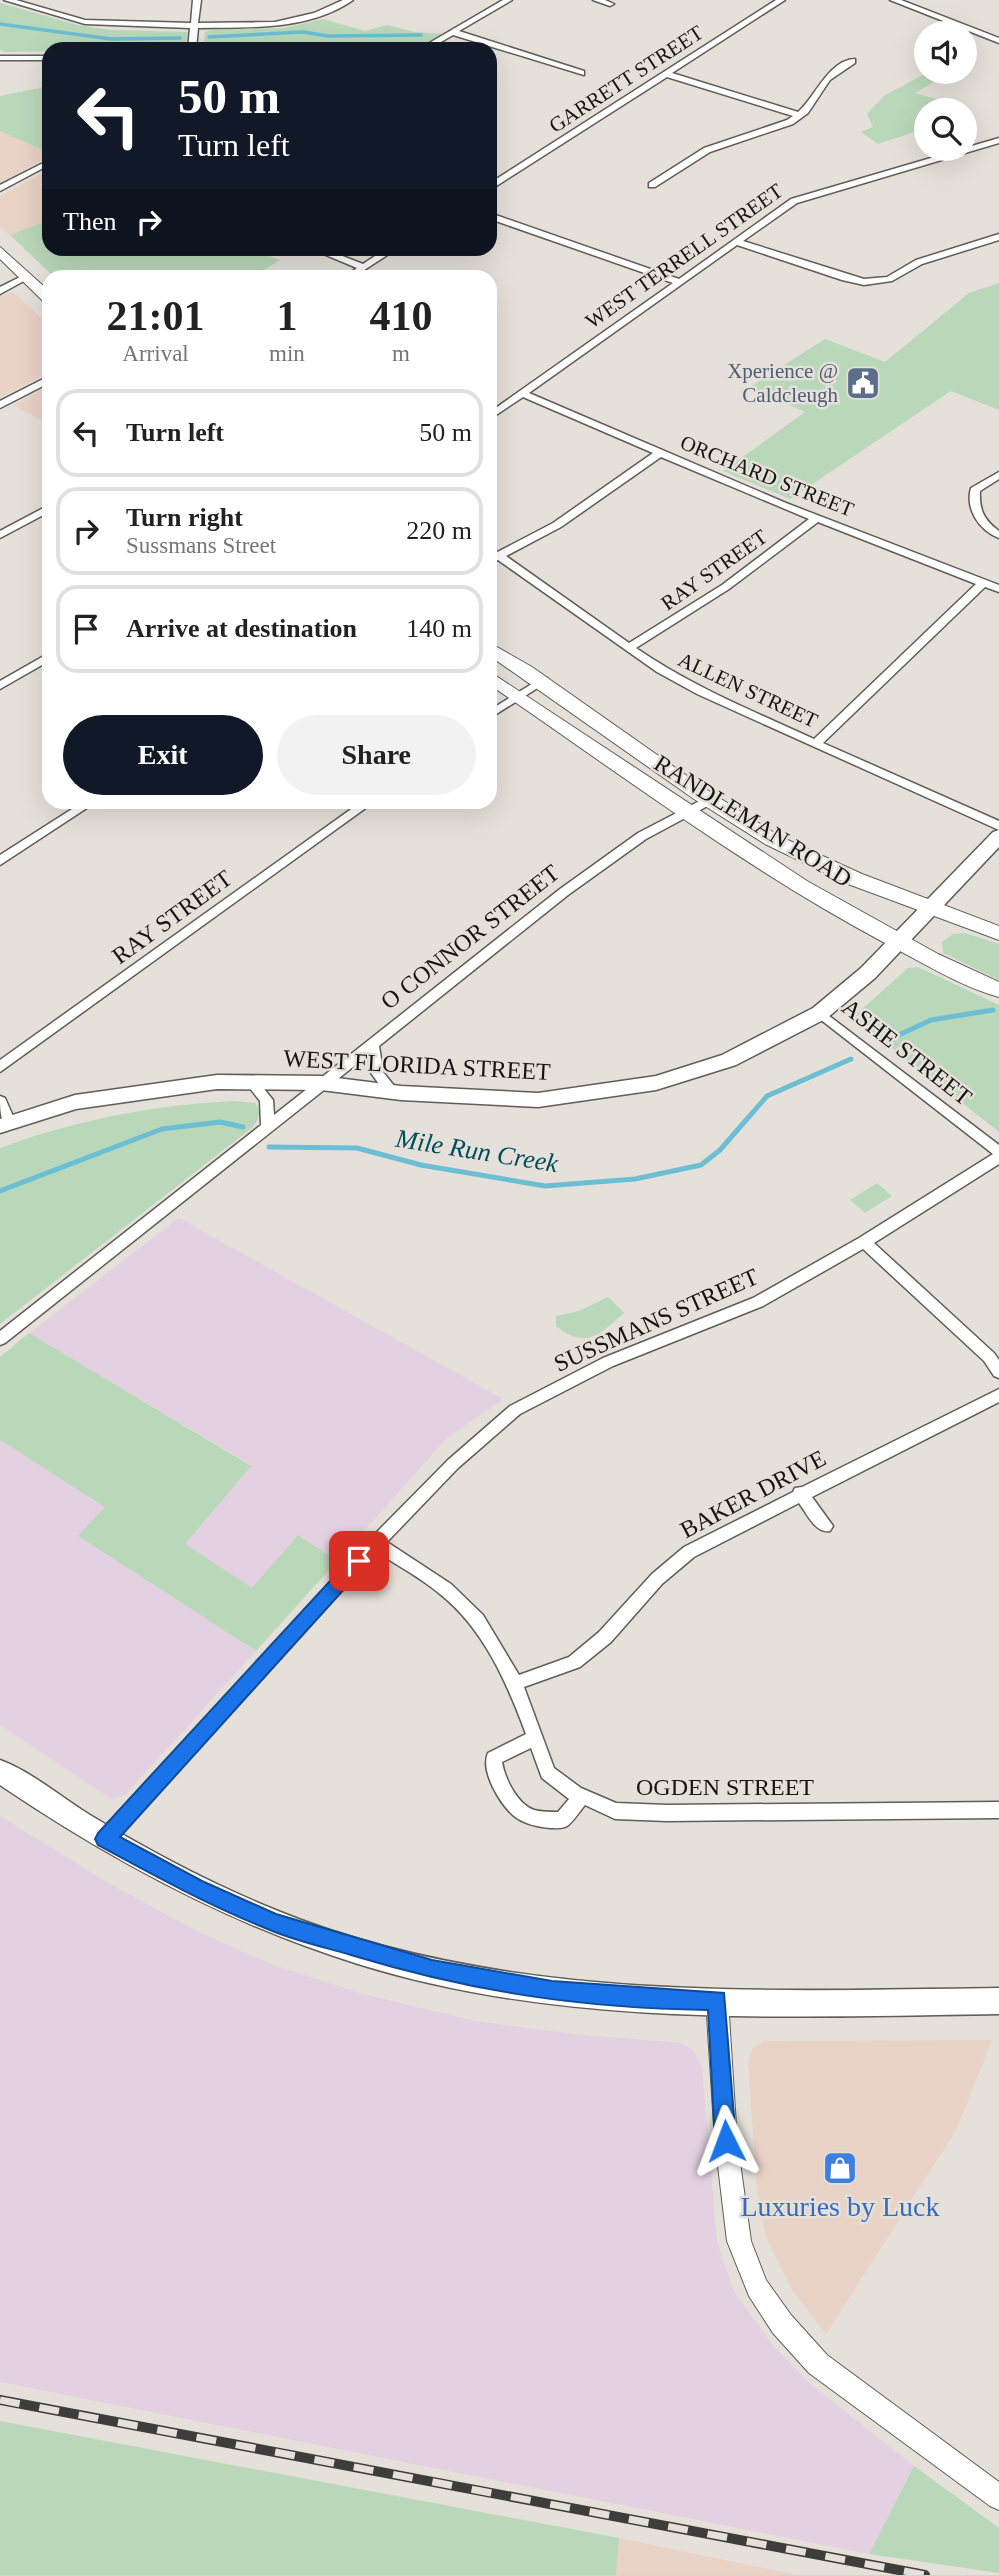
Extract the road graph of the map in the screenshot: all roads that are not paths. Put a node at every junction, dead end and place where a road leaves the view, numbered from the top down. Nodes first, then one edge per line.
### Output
1 (8, 0) edge
2 (197, 0) edge
3 (349, 0) edge
4 (508, 0) edge
5 (597, 0) edge
6 (781, 0) edge
7 (894, 0) edge
8 (610, 4) dead end
9 (195, 25) junction
10 (453, 32) junction
11 (999, 41) edge
12 (193, 42) edge
13 (435, 42) edge
14 (484, 42) edge
15 (497, 46) edge
16 (0, 58) edge
17 (42, 58) edge
18 (852, 61) dead end
19 (581, 73) dead end
20 (666, 74) junction
21 (799, 116) junction
22 (999, 140) edge
23 (42, 166) edge
24 (497, 183) edge
25 (652, 185) dead end
26 (0, 188) edge
27 (497, 218) edge
28 (999, 237) edge
29 (737, 242) junction
30 (0, 251) edge
31 (334, 256) edge
32 (381, 256) edge
33 (364, 267) junction
34 (359, 270) edge
35 (27, 278) junction
36 (680, 282) junction
37 (0, 291) edge
38 (42, 292) edge
39 (42, 383) edge
40 (522, 393) junction
41 (0, 405) edge
42 (497, 411) edge
43 (660, 453) junction
44 (999, 475) edge
45 (42, 512) edge
46 (816, 519) junction
47 (0, 536) edge
48 (999, 536) edge
49 (497, 556) edge
50 (497, 560) edge
51 (983, 583) junction
52 (999, 589) edge
53 (630, 648) junction
54 (497, 652) edge
55 (42, 660) edge
56 (544, 680) junction
57 (497, 682) edge
58 (0, 686) edge
59 (517, 695) junction
60 (497, 710) edge
61 (816, 743) junction
62 (710, 799) junction
63 (79, 809) edge
64 (358, 809) edge
65 (684, 813) junction
66 (999, 826) edge
67 (999, 836) edge
68 (0, 861) edge
69 (931, 906) junction
70 (999, 933) edge
71 (900, 941) junction
72 (999, 990) edge
73 (820, 1013) junction
74 (372, 1043) junction
75 (0, 1067) edge
76 (251, 1082) junction
77 (321, 1083) junction
78 (393, 1092) junction
79 (0, 1101) edge
80 (4, 1124) edge
81 (268, 1126) junction
82 (999, 1154) edge
83 (864, 1242) junction
84 (0, 1339) edge
85 (999, 1372) edge
86 (999, 1395) edge
87 (800, 1493) junction
88 (825, 1526) dead end
89 (376, 1543) junction
90 (514, 1684) junction
91 (533, 1739) junction
92 (0, 1770) edge
93 (582, 1796) junction
94 (999, 1810) edge
95 (105, 1839) junction
96 (717, 2000) junction
97 (999, 2001) edge
98 (999, 2497) edge

1 - 9 street
2 - 9 street
3 - 9 street
4 - 10 street
5 - 8 street
6 - 20 street, GARRETT STREET
7 - 11 street
9 - 12 street
10 - 13 street
10 - 14 street
15 - 19 street
16 - 17 street
18 - 21 street
20 - 21 street
20 - 24 street, GARRETT STREET
21 - 25 street
22 - 29 street, WEST TERRELL STREET
23 - 26 street
27 - 36 street
28 - 29 street
29 - 36 street, WEST TERRELL STREET
30 - 35 main road
31 - 33 street
32 - 33 street
33 - 34 street
35 - 37 street
35 - 38 main road
36 - 40 street, WEST TERRELL STREET
39 - 41 street
40 - 42 street, WEST TERRELL STREET
40 - 43 street, ORCHARD STREET
43 - 46 street, ORCHARD STREET
43 - 49 street
44 - 48 street
45 - 47 street
46 - 51 street, ORCHARD STREET
46 - 53 street, RAY STREET
50 - 53 street, ALLEN STREET
51 - 52 street, ORCHARD STREET
51 - 61 street
53 - 61 street, ALLEN STREET
54 - 56 main road, RANDLEMAN ROAD
55 - 58 street
56 - 59 street
56 - 62 main road, RANDLEMAN ROAD
57 - 59 main road, RANDLEMAN ROAD
59 - 60 street
59 - 65 main road, RANDLEMAN ROAD
61 - 66 street, ALLEN STREET
62 - 65 street, O CONNOR STREET
62 - 69 main road, RANDLEMAN ROAD
63 - 68 street
64 - 75 street, RAY STREET
65 - 71 main road, RANDLEMAN ROAD
65 - 74 street, O CONNOR STREET
67 - 69 main road, WEST FLORIDA STREET
69 - 70 main road, RANDLEMAN ROAD
69 - 71 main road, WEST FLORIDA STREET
71 - 72 main road, RANDLEMAN ROAD
71 - 73 main road, WEST FLORIDA STREET
73 - 78 main road, WEST FLORIDA STREET
73 - 82 street, ASHE STREET
74 - 77 street, O CONNOR STREET
74 - 78 street
76 - 77 main road, WEST FLORIDA STREET
76 - 80 main road, WEST FLORIDA STREET
76 - 81 street
77 - 78 main road, WEST FLORIDA STREET
77 - 81 street, O CONNOR STREET
79 - 80 street
81 - 84 street, O CONNOR STREET
82 - 83 street, SUSSMANS STREET
83 - 85 street
83 - 89 street, SUSSMANS STREET
86 - 87 street, BAKER DRIVE
87 - 88 street
87 - 90 street, BAKER DRIVE
89 - 90 street, OGDEN STREET
89 - 95 street, SUSSMANS STREET
90 - 91 street, OGDEN STREET
91 - 93 street, OGDEN STREET
91 - 93 street
92 - 95 main road
93 - 94 street, OGDEN STREET
95 - 96 main road
96 - 97 main road
96 - 98 street

